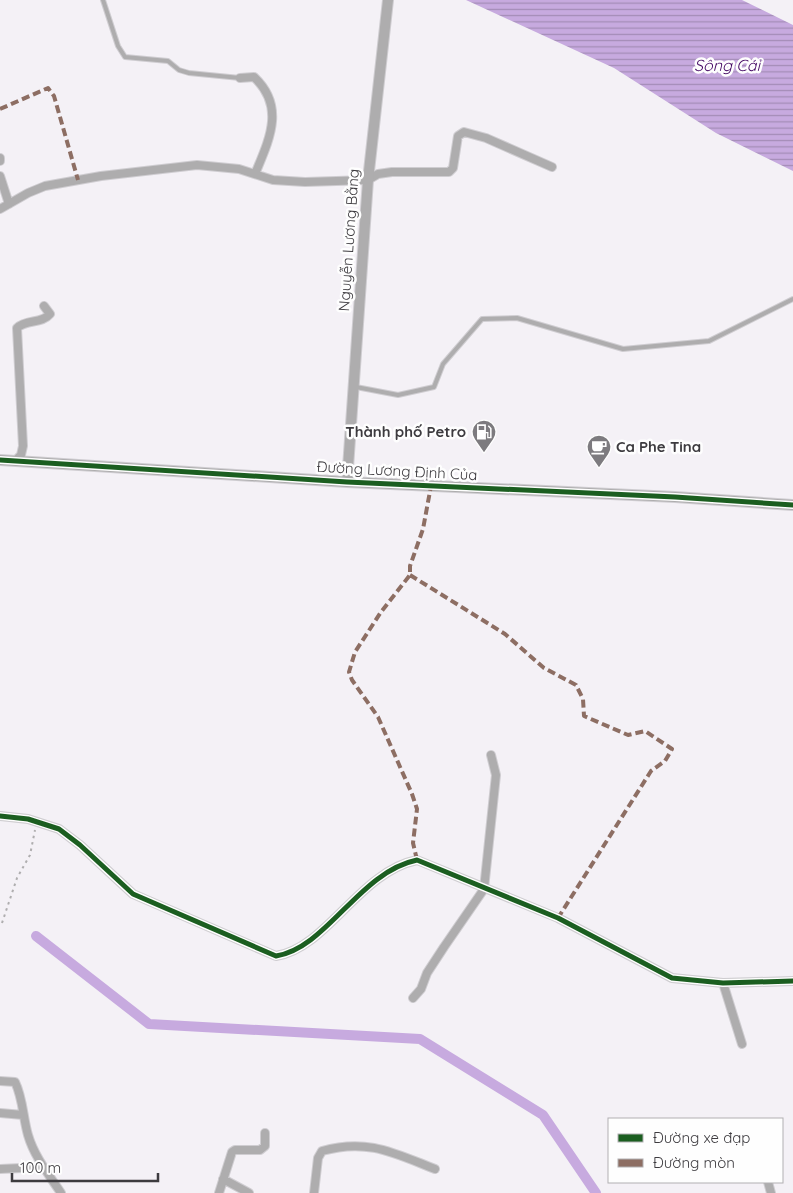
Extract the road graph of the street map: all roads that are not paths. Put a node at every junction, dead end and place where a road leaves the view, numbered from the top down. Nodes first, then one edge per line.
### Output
1 (103, 0) edge
2 (388, 0) edge
3 (240, 78) joint
4 (552, 167) dead end
5 (255, 174) junction
6 (0, 176) edge
7 (368, 180) junction
8 (9, 204) junction
9 (0, 209) edge
10 (793, 299) edge
11 (44, 306) dead end
12 (354, 386) junction
13 (0, 460) edge
14 (15, 461) junction
15 (347, 482) junction
16 (793, 505) edge
17 (491, 755) dead end
18 (0, 816) edge
19 (484, 889) junction
20 (793, 981) edge
21 (723, 983) junction
22 (413, 998) dead end
23 (742, 1044) dead end
24 (0, 1081) edge
25 (0, 1113) edge
26 (23, 1115) junction
27 (264, 1133) dead end
28 (43, 1166) junction
29 (0, 1169) edge
30 (435, 1169) dead end
31 (223, 1179) junction
32 (60, 1193) edge
33 (219, 1193) edge
34 (249, 1193) edge
35 (314, 1193) edge

1 - 3 lane
2 - 7 street, Nguyễn Lương Bằng
3 - 5 street
4 - 7 street
5 - 7 street
5 - 8 street
6 - 8 street
7 - 12 street, Nguyễn Lương Bằng
8 - 9 street
10 - 12 lane
11 - 14 street
12 - 15 street, Nguyễn Lương Bằng
13 - 14 street, Đường Lương Định Của
14 - 15 street, Đường Lương Định Của
15 - 16 street, Đường Lương Định Của
17 - 19 street
18 - 19 street
19 - 21 street
19 - 22 street
20 - 21 street
21 - 23 street
24 - 26 street
25 - 26 street
26 - 28 street
27 - 31 street
28 - 29 street
28 - 32 street
30 - 35 street
31 - 33 street
31 - 34 street

